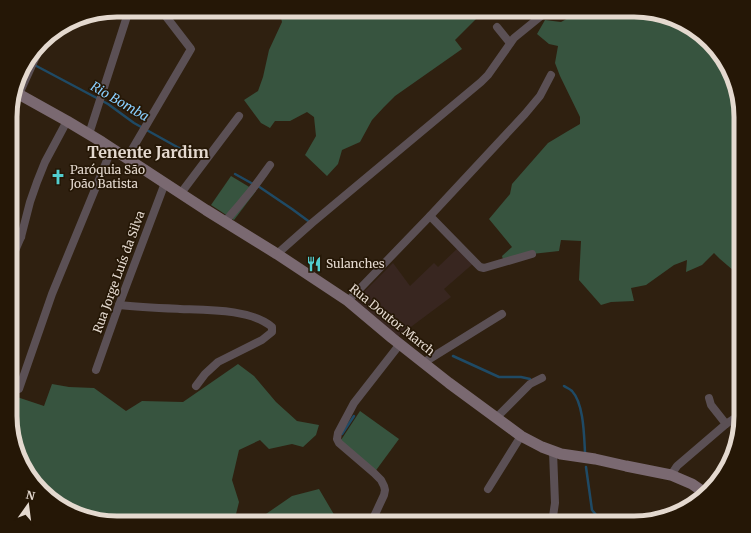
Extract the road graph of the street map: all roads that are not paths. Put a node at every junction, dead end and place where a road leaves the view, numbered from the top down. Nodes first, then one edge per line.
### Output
1 (127, 17) edge
2 (166, 17) edge
3 (540, 17) edge
4 (497, 27) dead end
5 (510, 43) junction
6 (35, 60) edge
7 (551, 75) dead end
8 (25, 78) edge
9 (20, 94) edge
10 (239, 116) dead end
11 (67, 121) junction
12 (89, 134) junction
13 (112, 148) junction
14 (127, 158) junction
15 (270, 165) dead end
16 (165, 183) junction
17 (181, 193) junction
18 (430, 216) junction
19 (225, 222) junction
20 (17, 232) edge
21 (21, 237) junction
22 (17, 246) edge
23 (277, 254) junction
24 (532, 254) dead end
25 (348, 301) junction
26 (119, 305) junction
27 (500, 312) dead end
28 (400, 344) junction
29 (423, 363) junction
30 (96, 370) dead end
31 (542, 378) dead end
32 (196, 386) dead end
33 (19, 389) dead end
34 (709, 398) dead end
35 (496, 418) junction
36 (734, 419) edge
37 (726, 424) junction
38 (522, 436) junction
39 (553, 452) junction
40 (671, 475) junction
41 (488, 489) dead end
42 (701, 490) edge
43 (374, 516) edge
44 (553, 516) edge

1 - 12 street
2 - 14 street
3 - 5 street
4 - 5 street
5 - 23 street
6 - 8 street
7 - 18 street
9 - 11 main road, Rua Doutor March
10 - 17 street
11 - 12 main road, Rua Doutor March
11 - 21 street
12 - 13 main road, Rua Doutor March
13 - 14 main road, Rua Doutor March
13 - 33 street
14 - 16 main road, Rua Doutor March
15 - 19 street
16 - 17 main road, Rua Doutor March
16 - 26 street, Rua Jorge Luís da Silva
17 - 19 main road, Rua Doutor March
18 - 24 street
18 - 25 street
19 - 23 main road, Rua Doutor March
20 - 21 street
21 - 22 street
23 - 25 main road, Rua Doutor March
25 - 28 main road, Rua Doutor March
26 - 30 street, Rua Jorge Luís da Silva
26 - 32 street
27 - 29 street
28 - 29 main road, Rua Doutor March
28 - 43 street
29 - 35 main road, Rua Doutor March
31 - 35 street
34 - 37 street
35 - 38 main road, Rua Doutor March
36 - 37 street
37 - 40 street
38 - 39 main road, Rua Doutor March
38 - 41 street
39 - 40 main road, Rua Doutor March
39 - 44 street
40 - 42 main road, Rua Doutor March

